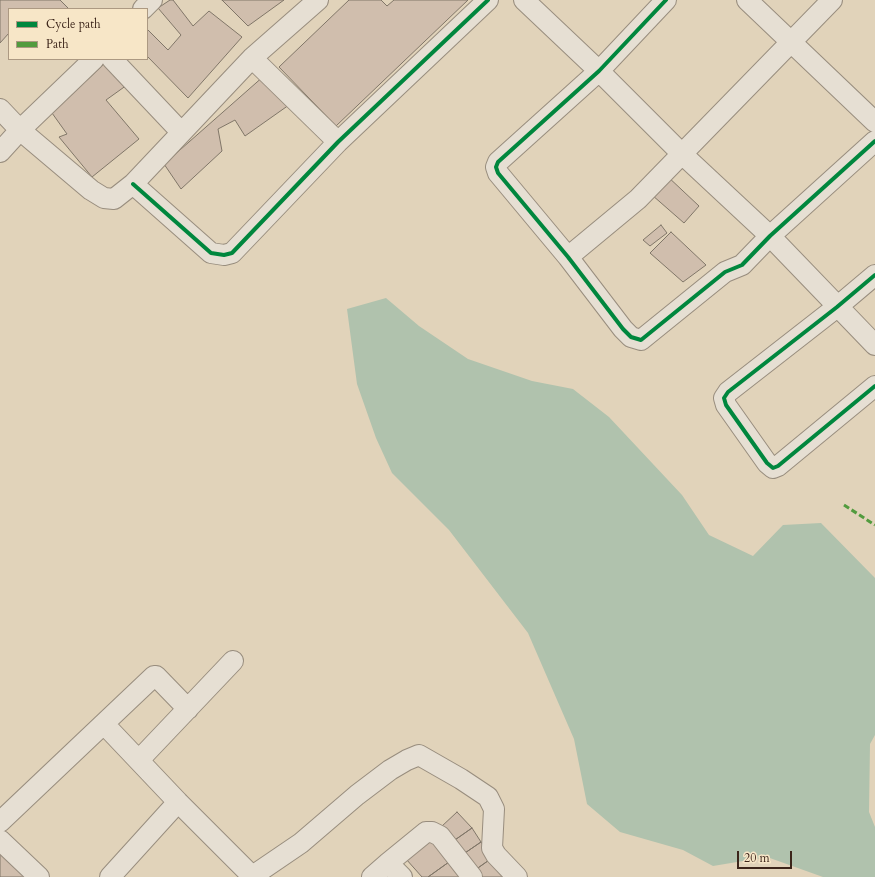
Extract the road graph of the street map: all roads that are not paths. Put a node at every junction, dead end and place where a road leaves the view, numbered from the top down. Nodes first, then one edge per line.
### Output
1 (152, 0) edge
2 (318, 0) edge
3 (488, 0) edge
4 (524, 0) edge
5 (666, 0) edge
6 (747, 0) edge
7 (832, 0) edge
8 (144, 8) edge
9 (792, 43) junction
10 (252, 58) junction
11 (93, 60) edge
12 (113, 60) edge
13 (599, 70) junction
14 (0, 109) edge
15 (875, 122) edge
16 (20, 130) junction
17 (181, 132) junction
18 (875, 141) edge
19 (338, 142) junction
20 (0, 152) edge
21 (681, 153) junction
22 (133, 184) junction
23 (770, 236) junction
24 (568, 257) junction
25 (875, 275) edge
26 (837, 307) junction
27 (875, 345) edge
28 (875, 386) edge
29 (233, 662) dead end
30 (188, 709) junction
31 (104, 724) junction
32 (140, 760) junction
33 (178, 802) junction
34 (0, 822) edge
35 (0, 840) edge
36 (388, 863) junction
37 (252, 876) edge
38 (39, 877) edge
39 (110, 877) edge
40 (372, 877) edge
41 (402, 877) edge
42 (472, 877) edge
43 (517, 877) edge

1 - 8 street
2 - 10 street
3 - 19 street
4 - 13 street
5 - 13 street
6 - 9 street
7 - 9 street
9 - 15 street
9 - 21 street
10 - 17 street
10 - 19 street
11 - 16 street
12 - 17 street
13 - 21 street
13 - 24 street
14 - 16 street
16 - 20 street
16 - 22 street
17 - 22 street
18 - 23 street
19 - 22 street
21 - 23 street
21 - 24 street
23 - 24 street
23 - 26 street
25 - 26 street
26 - 27 street
26 - 28 street
29 - 30 street
30 - 31 street
30 - 32 street
31 - 32 street
31 - 34 street
32 - 33 street
33 - 37 street
33 - 39 street
35 - 38 street
36 - 40 street
36 - 41 street
36 - 42 street
37 - 43 street

